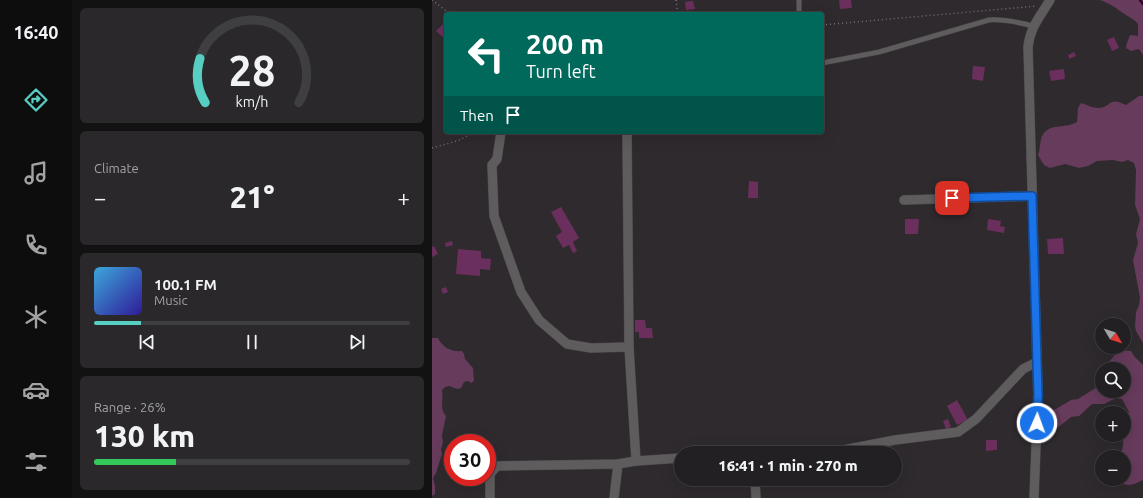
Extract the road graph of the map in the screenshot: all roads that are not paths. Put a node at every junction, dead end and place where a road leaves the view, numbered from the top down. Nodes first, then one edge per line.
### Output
1 (799, 0) edge
2 (1048, 2) edge
3 (799, 12) edge
4 (1033, 26) junction
5 (824, 63) edge
6 (501, 134) edge
7 (626, 134) edge
8 (1032, 196) junction
9 (904, 200) dead end
10 (629, 347) junction
11 (1037, 362) junction
12 (864, 446) edge
13 (674, 458) edge
14 (636, 461) junction
15 (618, 464) junction
16 (755, 486) edge
17 (490, 498) edge
18 (614, 498) edge
19 (756, 498) edge
20 (1034, 498) edge

1 - 3 lane
2 - 4 street
4 - 5 lane
4 - 8 street
6 - 10 street
7 - 10 street
8 - 9 street
8 - 11 street
10 - 14 street
11 - 12 street
11 - 20 street
13 - 14 street
14 - 15 street
15 - 17 street
15 - 18 street
16 - 19 street

